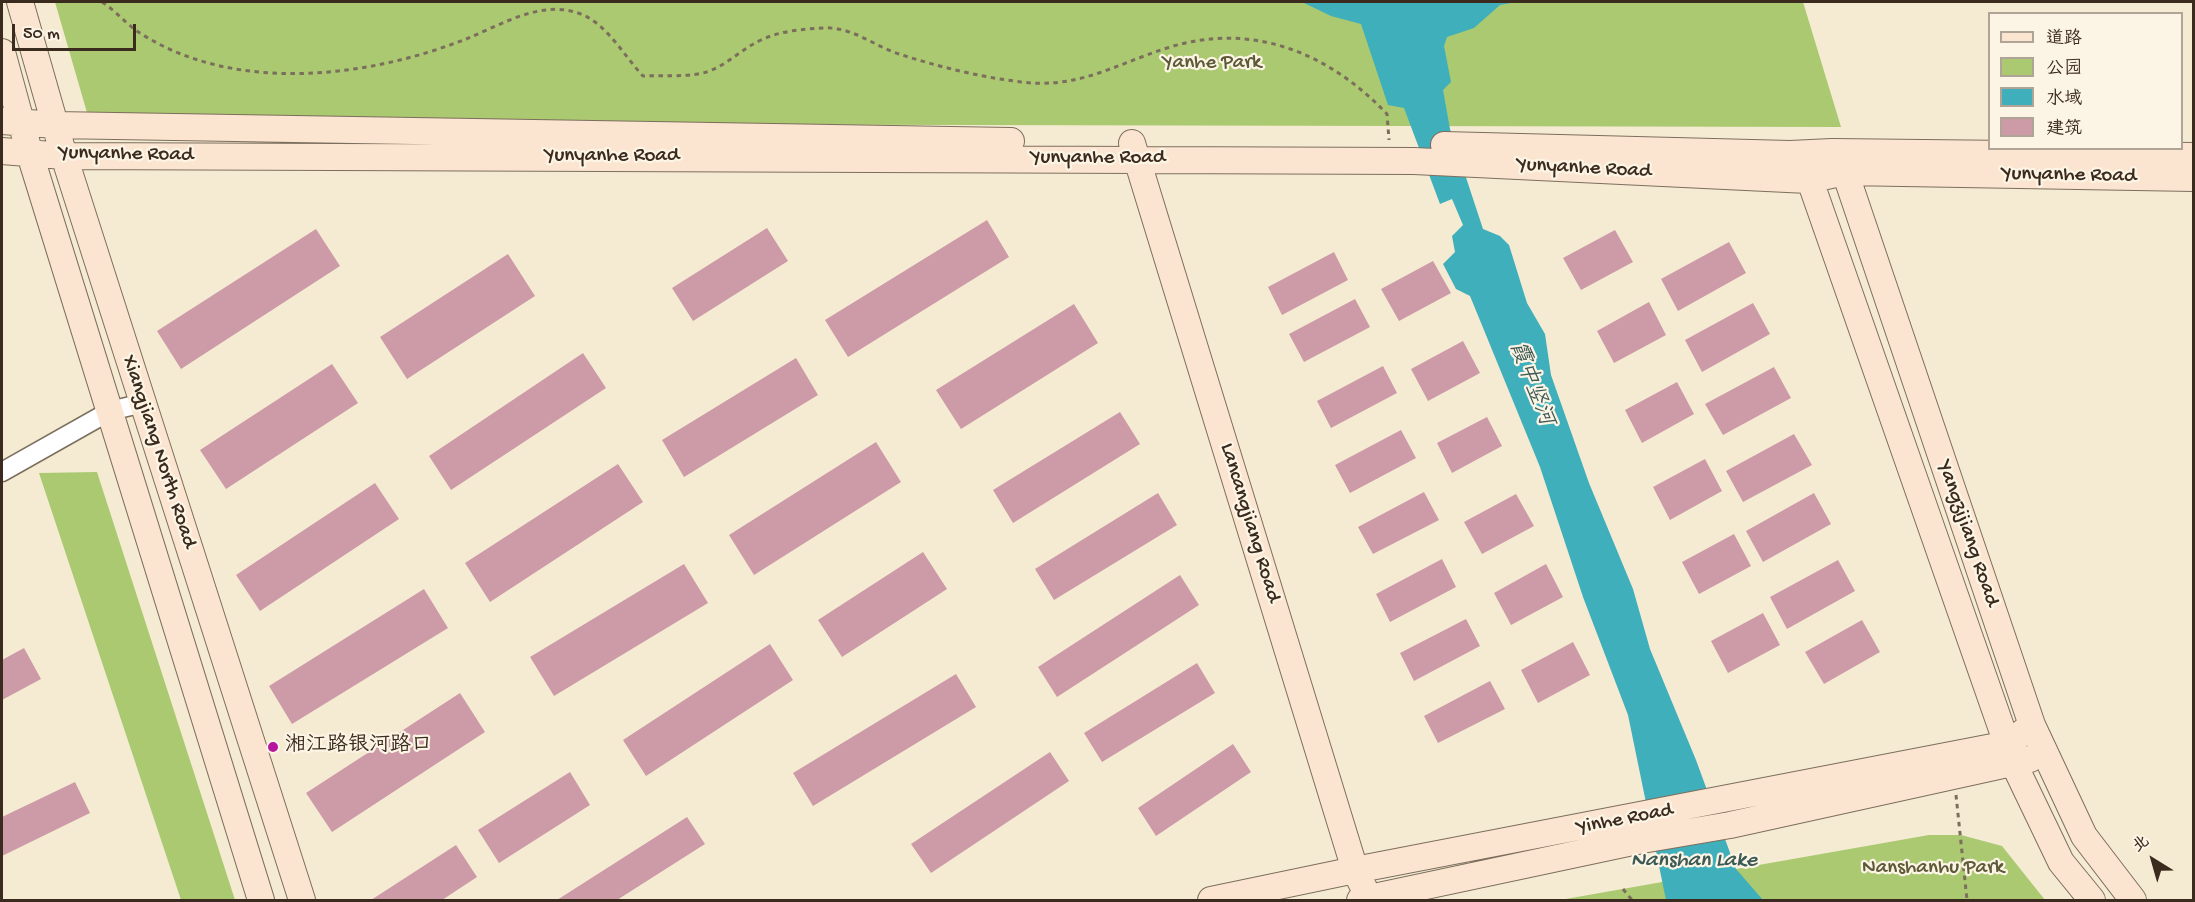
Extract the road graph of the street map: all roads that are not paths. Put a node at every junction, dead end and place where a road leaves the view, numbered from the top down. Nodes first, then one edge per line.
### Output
1 (20, 2) edge
2 (2, 52) edge
3 (11, 121) edge
4 (55, 125) junction
5 (2, 151) edge
6 (29, 151) junction
7 (1134, 151) junction
8 (1790, 154) junction
9 (1472, 155) junction
10 (64, 156) junction
11 (2193, 156) edge
12 (1838, 162) junction
13 (2193, 178) edge
14 (1808, 180) junction
15 (142, 403) junction
16 (110, 411) junction
17 (2, 472) edge
18 (2032, 725) junction
19 (2011, 754) junction
20 (2044, 754) junction
21 (1726, 813) junction
22 (1641, 829) junction
23 (1355, 870) junction
24 (261, 900) edge
25 (302, 900) edge
26 (1211, 900) edge
27 (1367, 900) edge
28 (2092, 900) edge
29 (2133, 900) edge

1 - 4 main road, Xiangjiang North Road
2 - 3 main road, Xiangjiang North Road
3 - 4 main road, Yunyanhe Road
3 - 6 main road, Xiangjiang North Road
4 - 7 main road, Yunyanhe Road
4 - 10 main road, Xiangjiang North Road
5 - 6 main road, Yunyanhe Road
6 - 10 main road, Yunyanhe Road
6 - 16 main road, Xiangjiang North Road
7 - 9 main road, Yunyanhe Road
7 - 10 main road, Yunyanhe Road
7 - 23 main road, Lancangjiang Road
8 - 9 main road, Yunyanhe Road
8 - 12 main road, Yunyanhe Road
8 - 14 main road, Yangzijiang Road
9 - 14 main road, Yunyanhe Road
10 - 15 main road, Xiangjiang North Road
11 - 12 main road, Yunyanhe Road
12 - 13 main road, Yunyanhe Road
12 - 14 main road, Yunyanhe Road
12 - 18 main road, Yangzijiang Road
14 - 19 main road, Yangzijiang Road
15 - 16 street
15 - 25 main road, Xiangjiang North Road
16 - 17 street
16 - 24 main road, Xiangjiang North Road
18 - 19 main road, Yinhe Road
18 - 20 main road, Yangzijiang Road
19 - 20 main road, Yinhe Road
19 - 21 main road, Yinhe Road
19 - 21 main road, Yinhe Road
19 - 28 main road, Yangzijiang Road
20 - 29 main road, Yangzijiang Road
21 - 22 main road, Yinhe Road
22 - 23 main road, Yinhe Road
22 - 27 main road, Yinhe Road
23 - 26 main road, Yinhe Road
23 - 27 main road, Lancangjiang Road

